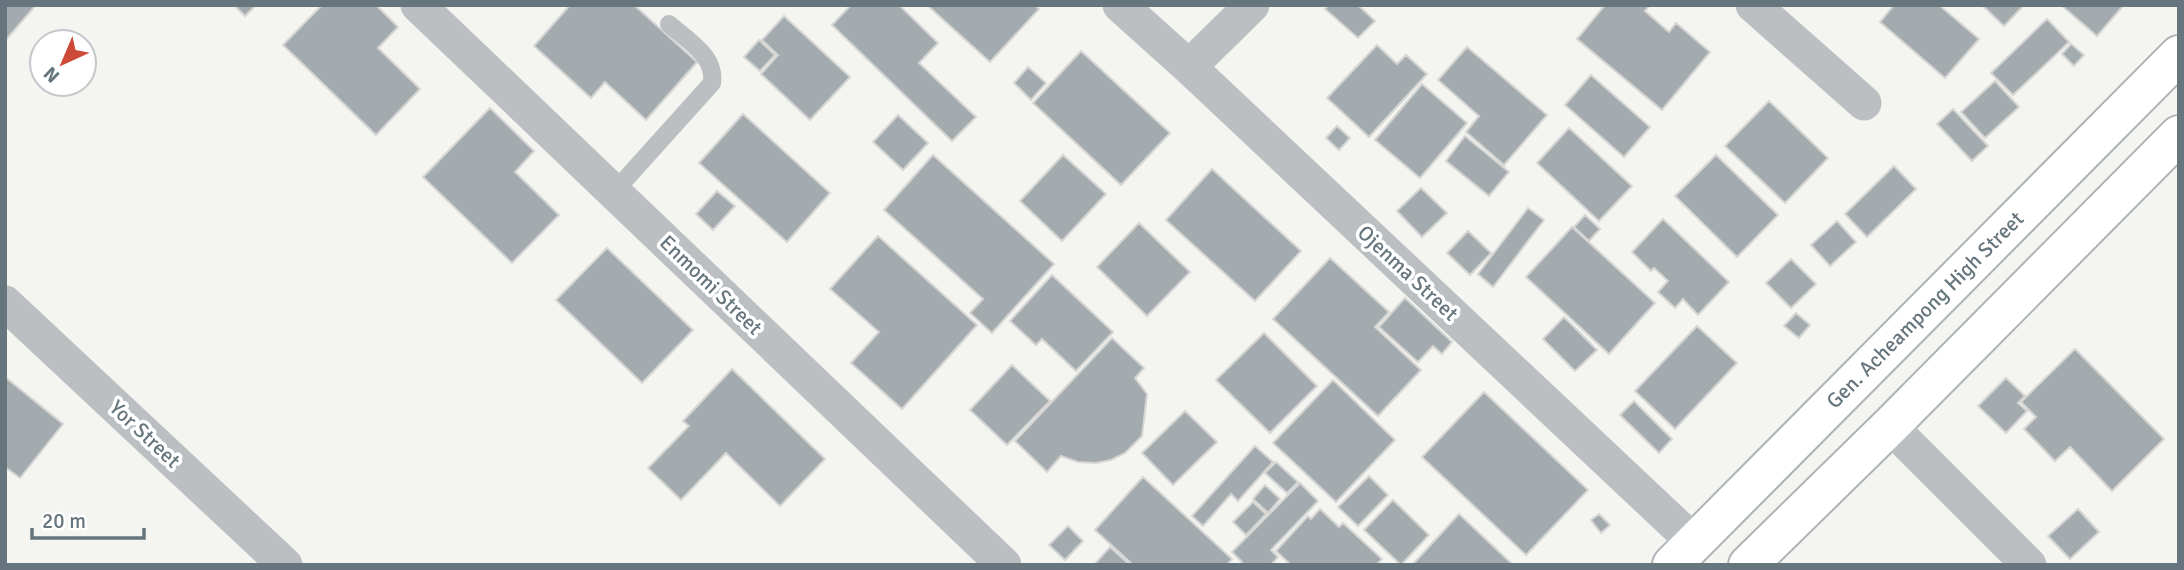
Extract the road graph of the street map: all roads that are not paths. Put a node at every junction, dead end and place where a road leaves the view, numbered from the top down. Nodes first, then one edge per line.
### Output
1 (418, 5) edge
2 (1120, 5) edge
3 (1252, 5) edge
4 (1753, 5) edge
5 (669, 24) dead end
6 (2179, 55) edge
7 (1189, 67) junction
8 (1864, 103) dead end
9 (2179, 135) edge
10 (614, 192) junction
11 (5, 303) edge
12 (1890, 426) junction
13 (1683, 554) edge
14 (285, 565) edge
15 (1004, 565) edge
16 (1748, 565) edge
17 (2029, 565) edge

1 - 10 street, Enmomi Street
2 - 7 street, Ojenma Street
3 - 7 street
4 - 8 street
5 - 10 lane
6 - 13 main road, Gen. Acheampong High Street
7 - 13 street, Ojenma Street
9 - 12 main road
10 - 15 street, Enmomi Street
11 - 14 street, Yor Street
12 - 16 main road
12 - 17 street

